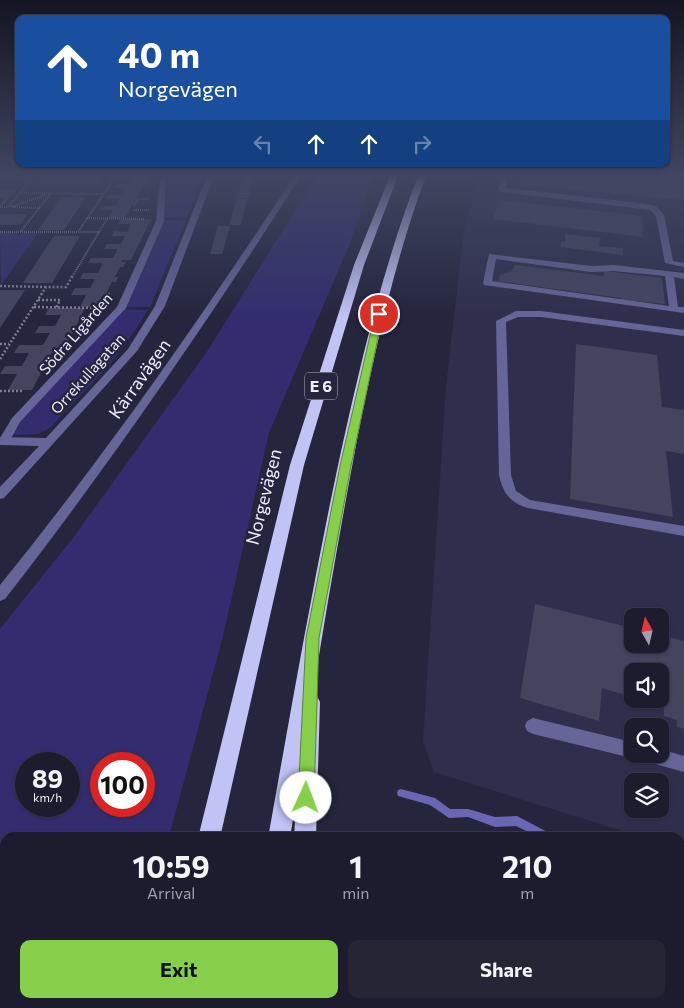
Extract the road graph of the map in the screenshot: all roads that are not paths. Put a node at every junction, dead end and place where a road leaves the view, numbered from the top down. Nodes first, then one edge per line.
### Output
1 (158, 223) edge
2 (193, 223) edge
3 (268, 223) edge
4 (376, 223) edge
5 (406, 223) edge
6 (662, 223) edge
7 (684, 265) edge
8 (669, 274) junction
9 (684, 276) edge
10 (674, 309) junction
11 (684, 310) edge
12 (684, 333) edge
13 (2, 441) edge
14 (47, 442) junction
15 (0, 494) edge
16 (684, 531) edge
17 (0, 595) edge
18 (313, 638) junction
19 (533, 726) dead end
20 (624, 748) edge
21 (669, 760) edge
22 (684, 764) edge
23 (210, 832) edge
24 (280, 832) edge
25 (305, 832) edge

1 - 13 street, Södra Ligården
2 - 14 street, Orrekullagatan
3 - 17 street, Kärravägen
4 - 23 highway, Norgevägen / E 6
5 - 18 highway, E 6
6 - 7 street
8 - 9 street
8 - 10 street
8 - 10 street
10 - 11 street
12 - 16 street
13 - 14 street
14 - 15 street, Orrekullagatan
18 - 24 highway, E 6
18 - 25 highway
19 - 20 street
21 - 22 street

